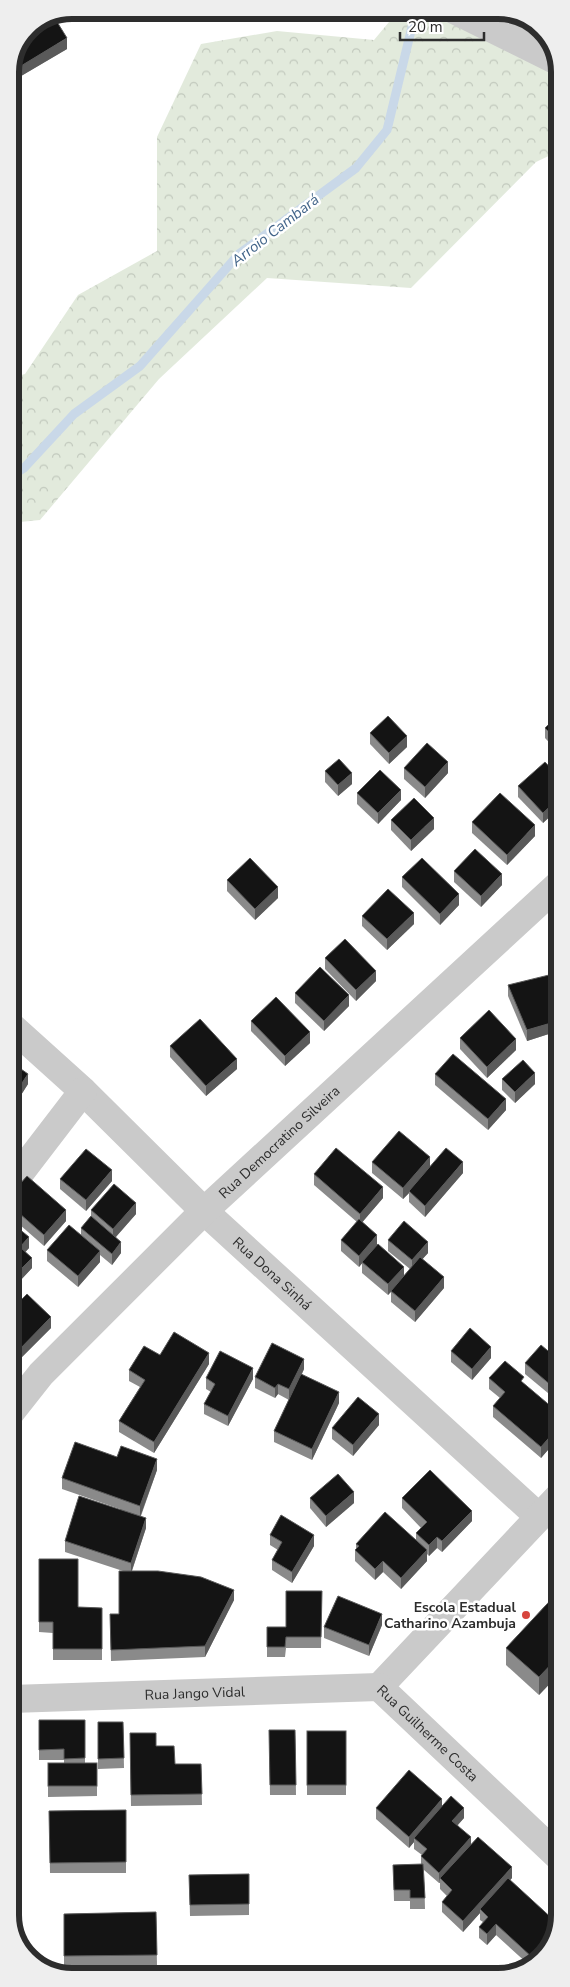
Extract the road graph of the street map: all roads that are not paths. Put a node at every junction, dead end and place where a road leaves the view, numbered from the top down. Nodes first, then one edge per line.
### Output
1 (472, 19) edge
2 (549, 57) edge
3 (551, 891) edge
4 (19, 1033) edge
5 (84, 1091) junction
6 (19, 1175) edge
7 (204, 1211) junction
8 (19, 1402) edge
9 (551, 1504) edge
10 (538, 1516) junction
11 (379, 1687) junction
12 (19, 1699) edge
13 (551, 1849) edge

1 - 2 street
3 - 7 street, Rua Democratino Silveira
4 - 5 street, Rua Dona Sinhá
5 - 6 street
5 - 7 street, Rua Dona Sinhá
7 - 8 street, Rua Democratino Silveira
7 - 10 street, Rua Dona Sinhá
9 - 10 street, Rua Guilherme Costa
10 - 11 street, Rua Guilherme Costa
11 - 12 street, Rua Jango Vidal
11 - 13 street, Rua Guilherme Costa

